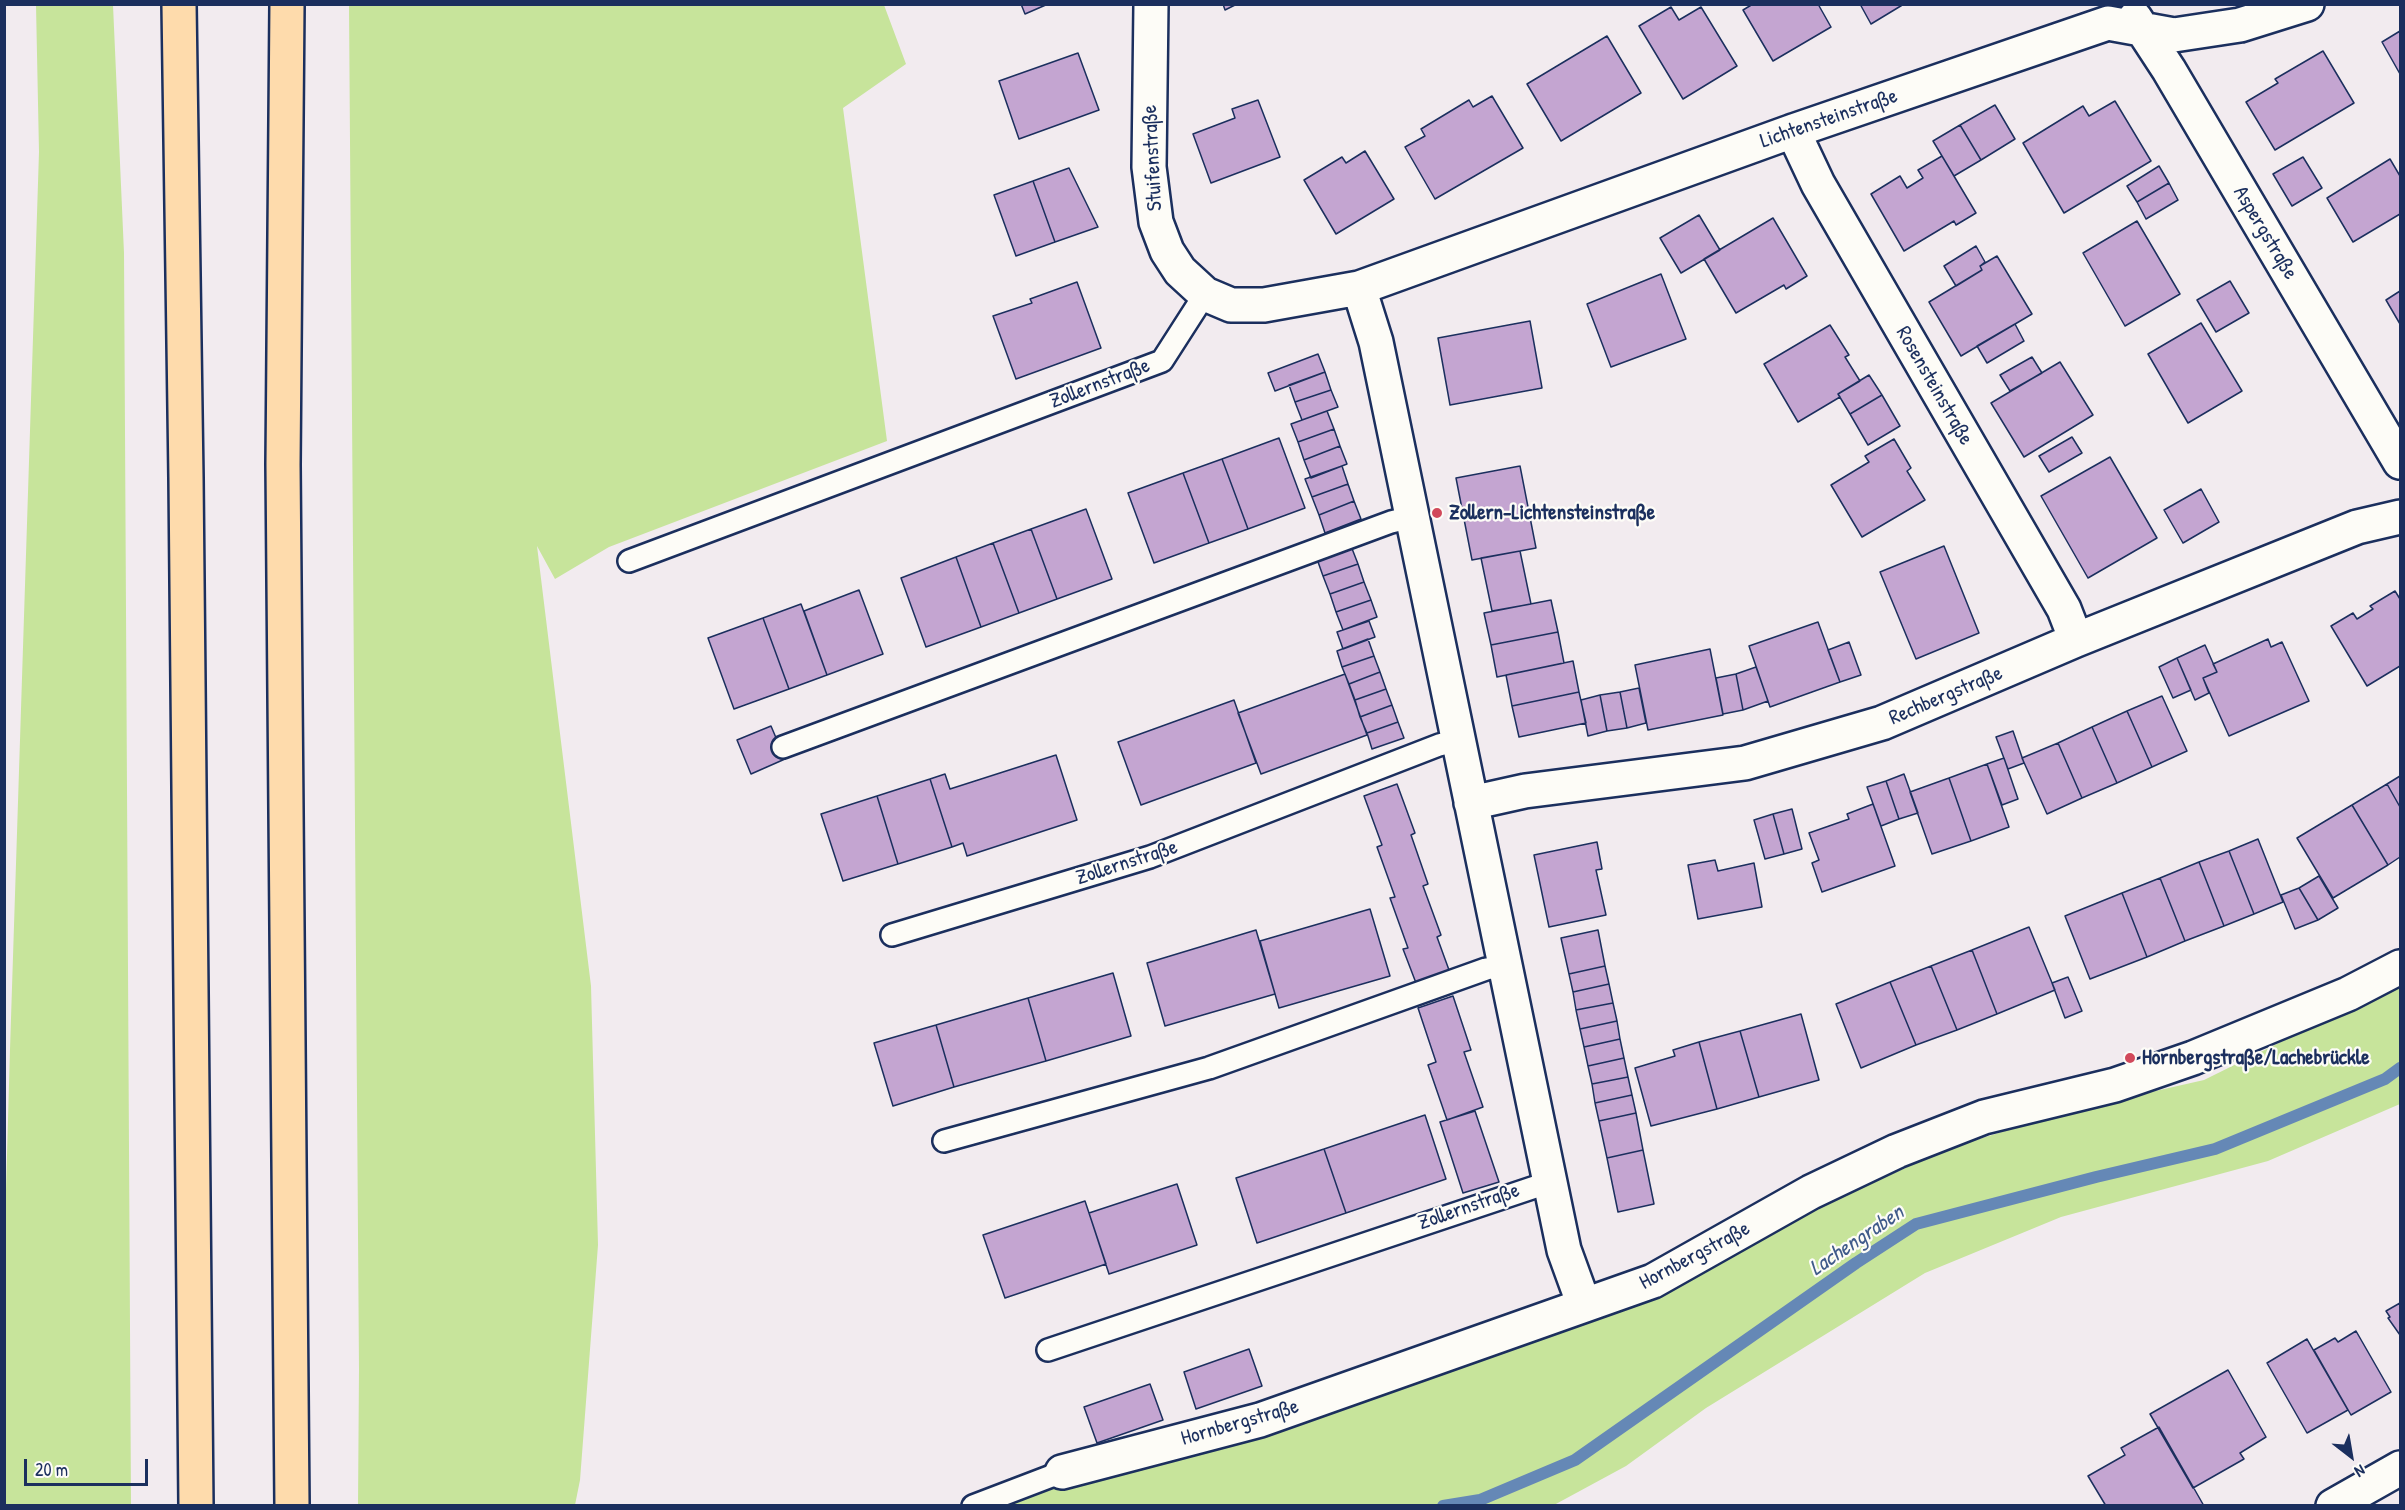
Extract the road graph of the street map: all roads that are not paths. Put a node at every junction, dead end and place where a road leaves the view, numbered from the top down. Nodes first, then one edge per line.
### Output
1 (179, 4) edge
2 (287, 4) edge
3 (1151, 4) edge
4 (2307, 4) edge
5 (2135, 17) edge
6 (1793, 130) junction
7 (1359, 288) junction
8 (1205, 294) junction
9 (2400, 462) edge
10 (1412, 517) junction
11 (2400, 517) edge
12 (628, 561) dead end
13 (2076, 640) junction
14 (1458, 740) junction
15 (783, 747) dead end
16 (1472, 802) junction
17 (892, 935) dead end
18 (1505, 966) junction
19 (2400, 967) edge
20 (944, 1142) dead end
21 (1550, 1182) junction
22 (1584, 1305) junction
23 (1048, 1350) dead end
24 (2400, 1468) edge
25 (1062, 1472) joint
26 (196, 1506) edge
27 (292, 1506) edge
28 (973, 1506) edge
29 (2333, 1506) edge

1 - 26 highway
2 - 27 highway
3 - 8 street, Stuifenstraße
4 - 5 street, Lichtensteinstraße
5 - 6 street, Lichtensteinstraße
5 - 9 street, Aspergstraße
6 - 7 street, Lichtensteinstraße
6 - 13 street, Rosensteinstraße
7 - 8 street
7 - 10 street, Zollernstraße
8 - 12 lane, Zollernstraße
10 - 14 street, Zollernstraße
10 - 15 lane
11 - 13 street, Rechbergstraße
13 - 16 street, Rechbergstraße
14 - 16 street, Zollernstraße
14 - 17 lane, Zollernstraße
16 - 18 street, Zollernstraße
18 - 20 lane
18 - 21 street, Zollernstraße
19 - 22 street, Hornbergstraße
21 - 22 street, Zollernstraße
21 - 23 lane, Zollernstraße
22 - 25 street, Hornbergstraße
24 - 29 street
25 - 28 lane, Hornbergstraße

